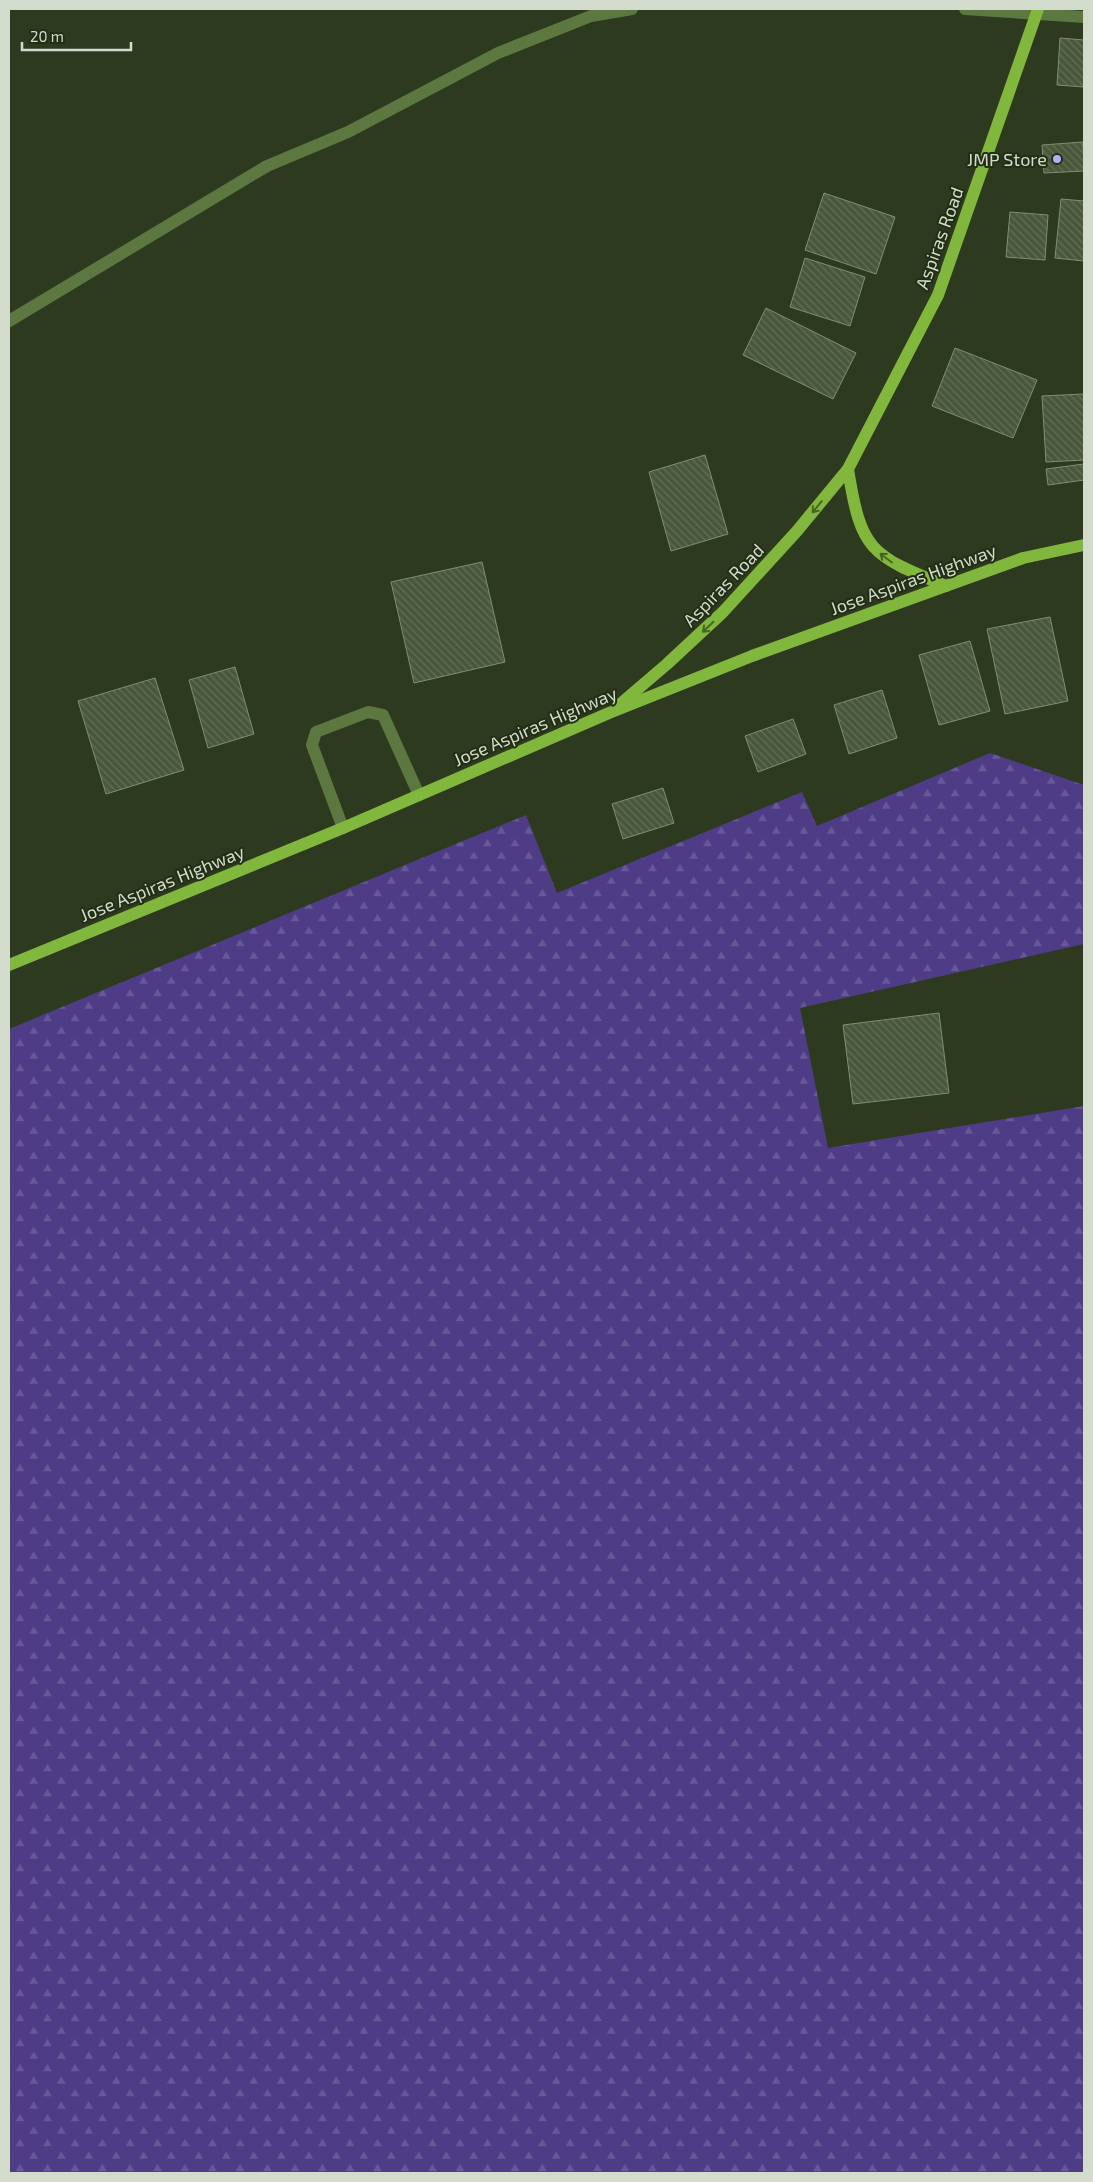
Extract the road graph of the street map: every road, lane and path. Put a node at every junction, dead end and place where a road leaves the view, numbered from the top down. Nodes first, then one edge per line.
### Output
1 (632, 9) edge
2 (966, 9) edge
3 (1037, 11) edge
4 (1084, 17) edge
5 (9, 321) edge
6 (848, 469) junction
7 (1084, 545) edge
8 (946, 586) junction
9 (610, 712) junction
10 (419, 795) junction
11 (343, 828) junction
12 (9, 965) edge

1 - 5 street
2 - 3 street
3 - 4 street
3 - 6 main road, Aspiras Road
8 -> 6 main road
6 -> 9 main road, Aspiras Road
7 - 8 main road, Jose Aspiras Highway
8 - 9 main road, Jose Aspiras Highway
9 - 10 main road, Jose Aspiras Highway
10 - 11 main road, Jose Aspiras Highway
10 - 11 street
11 - 12 main road, Jose Aspiras Highway

